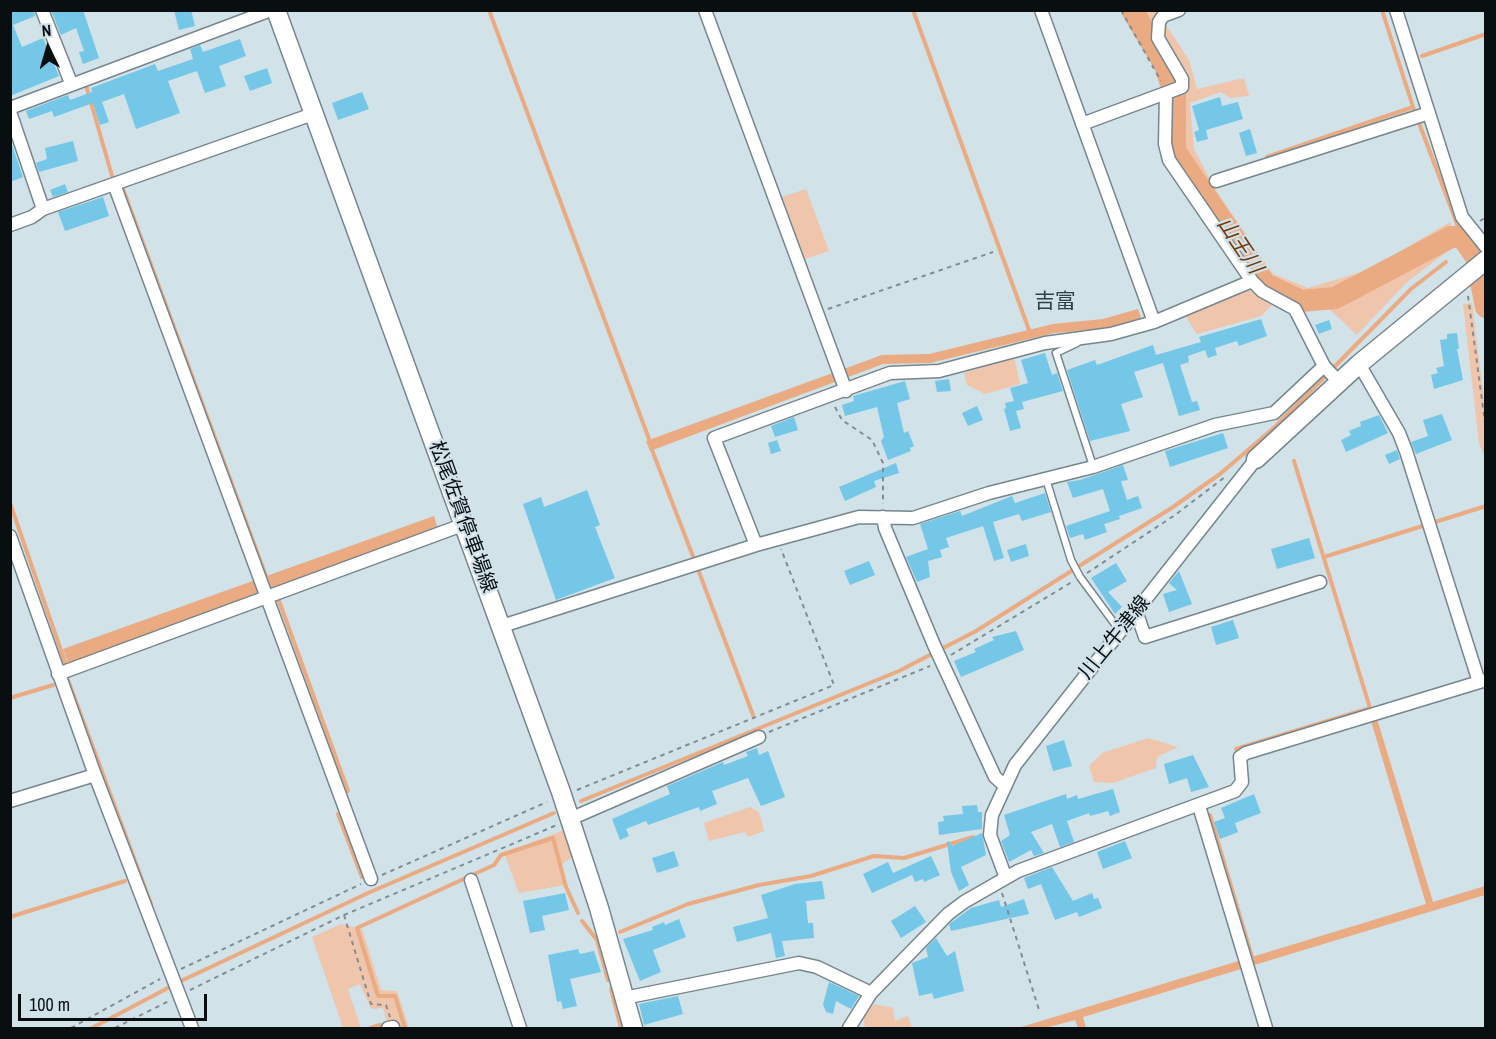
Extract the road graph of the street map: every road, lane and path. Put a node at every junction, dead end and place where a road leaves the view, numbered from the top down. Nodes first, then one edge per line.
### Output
1 (42, 10) edge
2 (271, 10) edge
3 (276, 10) edge
4 (705, 10) edge
5 (1041, 10) edge
6 (1121, 10) edge
7 (1179, 10) edge
8 (1396, 10) edge
9 (71, 83) junction
10 (1166, 93) junction
11 (10, 110) edge
12 (1429, 113) junction
13 (313, 114) junction
14 (1082, 124) junction
15 (1216, 181) dead end
16 (114, 184) junction
17 (43, 209) junction
18 (10, 225) edge
19 (1485, 246) edge
20 (993, 252) dead end
21 (1485, 260) edge
22 (1463, 278) junction
23 (1252, 281) junction
24 (817, 313) junction
25 (1154, 322) junction
26 (1089, 337) junction
27 (1359, 364) junction
28 (1324, 366) junction
29 (1339, 382) junction
30 (844, 387) junction
31 (830, 396) junction
32 (1485, 430) edge
33 (1256, 459) joint
34 (1093, 467) junction
35 (1230, 473) dead end
36 (1046, 479) junction
37 (883, 517) junction
38 (465, 524) junction
39 (10, 536) edge
40 (777, 539) junction
41 (756, 545) junction
42 (1080, 577) junction
43 (1320, 582) dead end
44 (265, 597) junction
45 (1136, 611) junction
46 (502, 626) junction
47 (1120, 631) junction
48 (942, 660) junction
49 (58, 674) junction
50 (1482, 681) edge
51 (759, 737) joint
52 (95, 774) junction
53 (1004, 784) junction
54 (561, 792) junction
55 (10, 801) edge
56 (1199, 806) junction
57 (570, 819) junction
58 (371, 879) junction
59 (471, 880) dead end
60 (1002, 880) junction
61 (344, 915) junction
62 (169, 974) junction
63 (871, 993) junction
64 (181, 995) junction
65 (624, 998) junction
66 (1040, 1013) dead end
67 (390, 1028) edge
68 (71, 1029) edge
69 (115, 1029) edge
70 (192, 1029) edge
71 (520, 1029) edge
72 (633, 1029) edge
73 (849, 1029) edge
74 (1266, 1029) edge

1 - 9 street
2 - 9 street
3 - 13 main road, 松尾佐賀停車場線
4 - 24 street
5 - 14 street
6 - 10 path
7 - 10 street
8 - 12 street
9 - 11 street
10 - 14 street
10 - 23 street
11 - 17 street
12 - 15 street
12 - 19 street
13 - 16 street
13 - 38 main road, 松尾佐賀停車場線
14 - 25 street
16 - 17 street
16 - 44 street
17 - 18 street
20 - 24 path
21 - 22 main road, 川上牛津線
22 - 27 main road, 川上牛津線
22 - 32 path
23 - 25 street
23 - 28 street
24 - 30 street
25 - 26 street
26 - 30 street
26 - 34 lane
27 - 29 main road, 川上牛津線
27 - 50 street
28 - 29 street
28 - 34 street
29 - 33 main road, 川上牛津線
30 - 31 street
31 - 37 path
31 - 41 street
33 - 45 street, 川上牛津線
34 - 36 street
35 - 42 path
36 - 37 street
36 - 42 lane
37 - 40 street
37 - 48 street
38 - 44 street
38 - 46 main road, 松尾佐賀停車場線
39 - 49 street
40 - 41 street
40 - 54 path
41 - 46 street
42 - 47 lane
42 - 48 path
43 - 45 street
44 - 49 street
44 - 58 street
45 - 47 street, 川上牛津線
46 - 54 main road, 松尾佐賀停車場線
47 - 53 street, 川上牛津線
48 - 51 path
48 - 53 street
49 - 52 street
50 - 56 street
51 - 57 street
52 - 55 street
52 - 62 street
53 - 60 street, 川上牛津線
54 - 57 main road, 松尾佐賀停車場線
54 - 58 path
56 - 60 street
56 - 74 street
57 - 61 path
57 - 65 main road, 松尾佐賀停車場線
58 - 62 path
59 - 71 street
60 - 63 street
60 - 66 path
61 - 64 path
61 - 67 path
62 - 64 street
62 - 68 path
63 - 65 street
63 - 73 street
64 - 69 path
64 - 70 street
65 - 72 main road, 松尾佐賀停車場線

